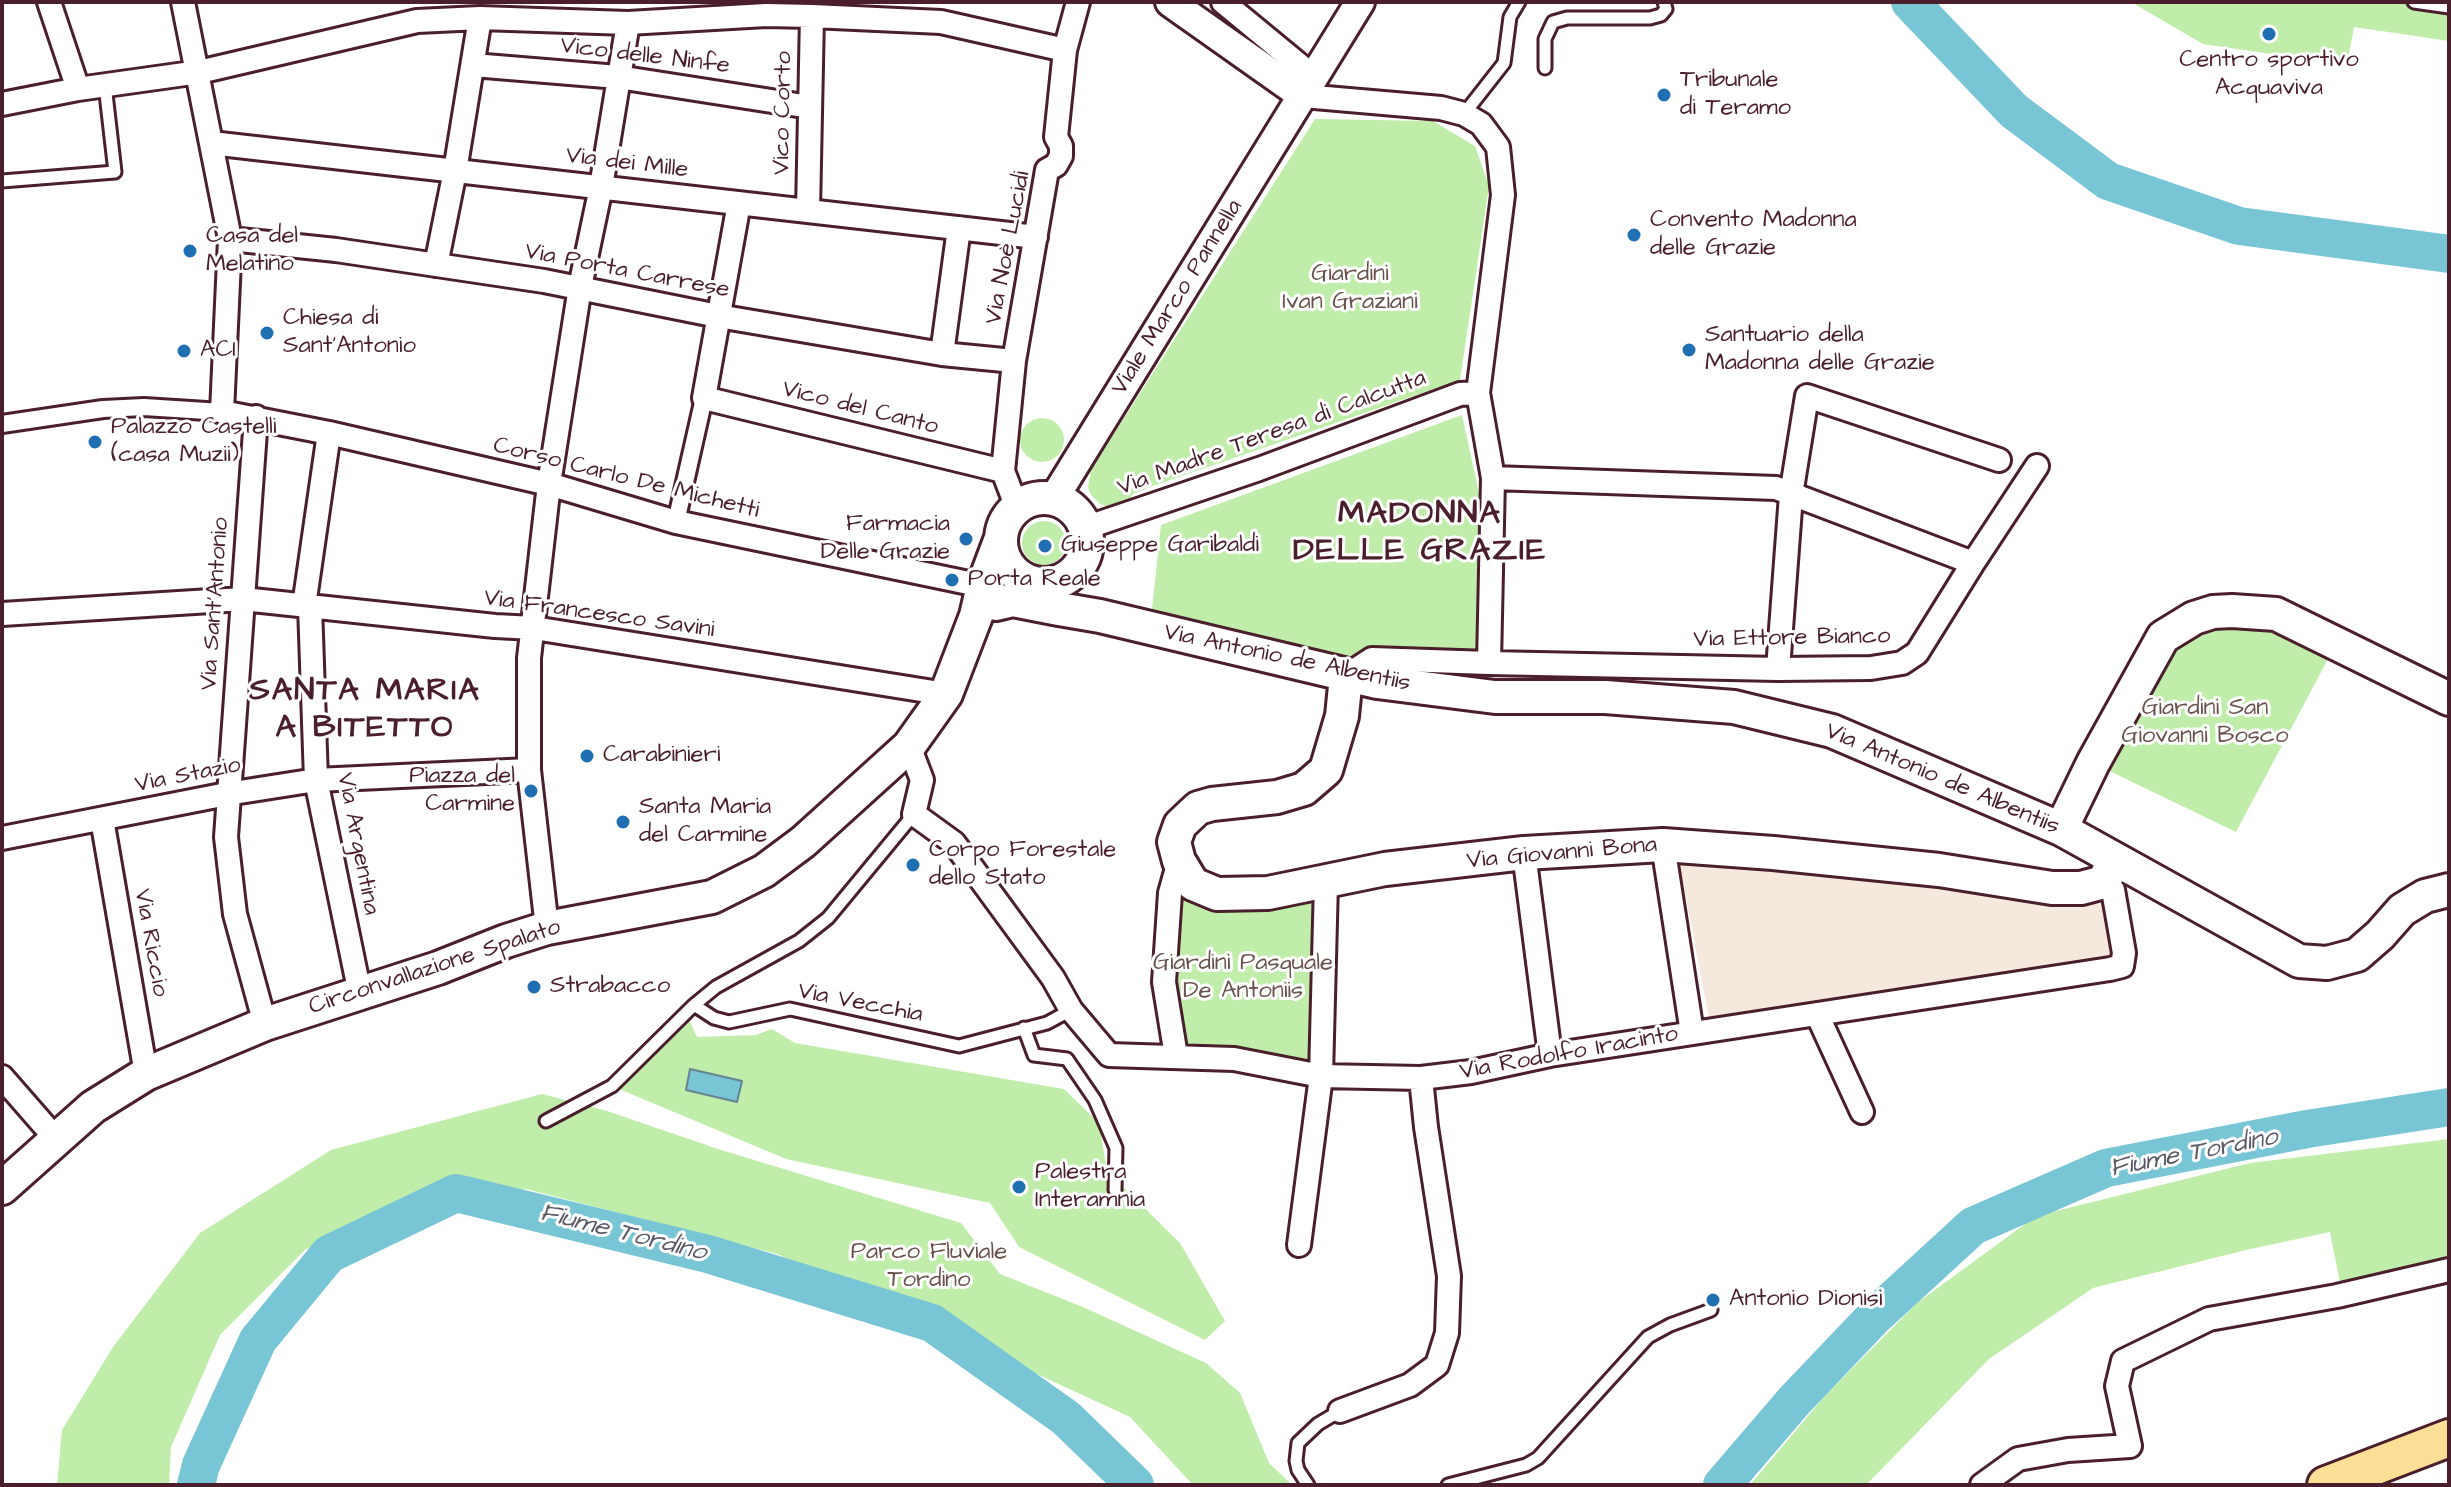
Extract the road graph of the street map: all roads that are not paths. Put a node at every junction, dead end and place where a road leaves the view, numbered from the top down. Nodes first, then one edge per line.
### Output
1 (49, 2) edge
2 (183, 2) edge
3 (1078, 2) edge
4 (1170, 2) edge
5 (1223, 2) edge
6 (1360, 2) edge
7 (1519, 2) edge
8 (1664, 2) edge
9 (2414, 2) edge
10 (2449, 7) edge
11 (767, 8) edge
12 (812, 16) junction
13 (480, 18) junction
14 (628, 23) junction
15 (1065, 50) junction
16 (473, 65) junction
17 (1545, 68) dead end
18 (199, 72) junction
19 (618, 77) junction
20 (1313, 79) junction
21 (105, 85) junction
22 (78, 89) junction
23 (2, 104) edge
24 (810, 107) junction
25 (1464, 114) junction
26 (211, 143) junction
27 (455, 171) junction
28 (2, 181) edge
29 (601, 187) junction
30 (739, 203) junction
31 (808, 211) junction
32 (959, 228) junction
33 (1036, 237) junction
34 (230, 239) junction
35 (436, 265) junction
36 (580, 287) junction
37 (718, 316) junction
38 (942, 354) junction
39 (1014, 361) junction
40 (1478, 393) junction
41 (704, 398) junction
42 (222, 412) junction
43 (256, 417) junction
44 (2, 424) edge
45 (329, 433) junction
46 (1999, 460) dead end
47 (2037, 466) dead end
48 (1003, 471) junction
49 (1493, 478) junction
50 (549, 484) junction
51 (1791, 495) junction
52 (1053, 500) junction
53 (1017, 508) junction
54 (676, 522) junction
55 (1085, 528) junction
56 (1001, 538) junction
57 (1973, 563) junction
58 (1076, 570) junction
59 (1027, 580) junction
60 (243, 599) junction
61 (985, 602) junction
62 (307, 606) junction
63 (1059, 609) junction
64 (2, 614) edge
65 (1100, 616) junction
66 (534, 628) junction
67 (1489, 663) junction
68 (1778, 669) junction
69 (1346, 676) junction
70 (946, 694) junction
71 (2449, 699) edge
72 (909, 746) junction
73 (529, 770) junction
74 (316, 780) junction
75 (227, 794) junction
76 (914, 814) junction
77 (102, 819) junction
78 (2061, 829) junction
79 (2, 838) edge
80 (1663, 845) junction
81 (1524, 853) junction
82 (1179, 861) junction
83 (2109, 870) junction
84 (1326, 882) junction
85 (2449, 890) edge
86 (547, 928) junction
87 (360, 994) junction
88 (694, 1005) junction
89 (1071, 1010) junction
90 (1817, 1014) junction
91 (265, 1024) junction
92 (1024, 1028) junction
93 (1692, 1033) junction
94 (1550, 1055) junction
95 (1176, 1056) junction
96 (146, 1074) junction
97 (1321, 1076) junction
98 (2, 1077) edge
99 (1421, 1078) junction
100 (1862, 1112) dead end
101 (546, 1121) dead end
102 (57, 1140) junction
103 (2, 1188) edge
104 (1115, 1190) dead end
105 (1299, 1245) dead end
106 (2449, 1270) edge
107 (1711, 1310) dead end
108 (1340, 1411) joint
109 (2437, 1449) edge
110 (1308, 1485) edge
111 (1448, 1485) edge
112 (1982, 1485) edge
113 (2326, 1485) edge

1 - 22 street
2 - 18 street
3 - 15 street, Via Noè Lucidi
4 - 20 street
5 - 20 street
6 - 20 street, Viale Marco Pannella
7 - 25 lane
8 - 17 lane
9 - 10 lane
11 - 12 street
11 - 14 street
12 - 15 street
12 - 24 street, Vico Corto
13 - 14 street
13 - 16 street
13 - 18 street
14 - 19 street
15 - 33 street, Via Noè Lucidi
16 - 19 street, Vico delle Ninfe
16 - 27 street
18 - 21 street
18 - 26 street
19 - 24 street, Vico delle Ninfe
19 - 29 street
20 - 25 street
20 - 52 street, Viale Marco Pannella
21 - 22 street
21 - 28 lane
22 - 23 street
24 - 31 street, Vico Corto
25 - 40 street
26 - 27 street, Via dei Mille
26 - 34 street
27 - 29 street, Via dei Mille
27 - 35 street
29 - 30 street, Via dei Mille
29 - 36 street
30 - 31 street, Via dei Mille
30 - 37 street
31 - 32 street, Via dei Mille
32 - 33 street, Via dei Mille
32 - 38 street
33 - 39 street, Via Noè Lucidi
34 - 35 street, Via Porta Carrese
34 - 42 street
35 - 36 street, Via Porta Carrese
36 - 37 street, Via Porta Carrese
36 - 50 street
37 - 38 street, Via Porta Carrese
37 - 41 street
38 - 39 street, Via Porta Carrese
39 - 48 street, Via Noè Lucidi
40 - 49 street
40 - 55 street, Via Madre Teresa di Calcutta
41 - 48 street, Vico del Canto
41 - 54 street
42 - 43 street, Corso Carlo De Michetti
42 - 44 street
43 - 45 street, Corso Carlo De Michetti
43 - 60 street, Via Sant'Antonio
45 - 50 street, Corso Carlo De Michetti
45 - 62 street, Via Argentina
46 - 51 street
47 - 57 street, Via Ettore Bianco
48 - 53 street, Via Noè Lucidi
49 - 51 street
49 - 67 street
50 - 54 street, Corso Carlo De Michetti
50 - 66 street
51 - 57 street
51 - 68 street
52 - 53 main road
52 - 55 main road
53 - 56 main road
54 - 61 street, Corso Carlo De Michetti
55 - 58 main road
56 - 59 main road
56 - 61 main road, Circonvallazione Spalato
57 - 68 street, Via Ettore Bianco
58 - 59 main road
58 - 65 main road
59 - 61 main road, Circonvallazione Spalato
59 - 63 main road
60 - 62 street, Via Francesco Savini
60 - 64 street, Via Francesco Savini
60 - 75 street, Via Sant'Antonio
61 - 63 main road, Via Antonio de Albentiis
61 - 70 main road, Circonvallazione Spalato
62 - 66 street, Via Francesco Savini
62 - 74 street, Via Argentina
63 - 65 main road, Via Antonio de Albentiis
65 - 69 main road, Via Antonio de Albentiis
66 - 70 street, Via Francesco Savini
66 - 73 street
67 - 68 street, Via Ettore Bianco
67 - 69 street, Via Ettore Bianco
69 - 78 main road, Via Antonio de Albentiis
69 - 82 main road
70 - 72 main road, Circonvallazione Spalato
71 - 78 main road
72 - 76 street
72 - 86 main road, Circonvallazione Spalato
73 - 74 street, Via Stazio
73 - 86 street
74 - 75 street, Via Stazio
74 - 87 street, Via Argentina
75 - 77 street, Via Stazio
75 - 91 street, Via Sant'Antonio
76 - 88 lane, Via Vecchia
76 - 89 street, Via Rodolfo Iracinto
77 - 79 street, Via Stazio
77 - 96 street, Via Riccio
78 - 83 main road, Via Antonio de Albentiis
80 - 81 main road, Via Giovanni Bona
80 - 83 main road, Via Giovanni Bona
80 - 93 street
81 - 84 main road, Via Giovanni Bona
81 - 94 street
82 - 84 main road, Via Giovanni Bona
82 - 95 street
83 - 85 main road, Via Antonio de Albentiis
83 - 90 street, Via Rodolfo Iracinto
84 - 97 street
86 - 87 main road, Circonvallazione Spalato
87 - 91 main road, Circonvallazione Spalato
88 - 92 lane, Via Vecchia
88 - 101 lane
89 - 92 lane, Via Vecchia
89 - 95 street, Via Rodolfo Iracinto
90 - 93 street, Via Rodolfo Iracinto
90 - 100 street
91 - 96 main road, Circonvallazione Spalato
92 - 104 lane
93 - 94 street, Via Rodolfo Iracinto
94 - 99 street, Via Rodolfo Iracinto
95 - 97 street, Via Rodolfo Iracinto
96 - 102 main road, Circonvallazione Spalato
97 - 99 street, Via Rodolfo Iracinto
97 - 105 street
98 - 102 street
99 - 108 street
102 - 103 main road, Circonvallazione Spalato
106 - 112 street
107 - 111 lane
108 - 110 lane
109 - 113 highway

